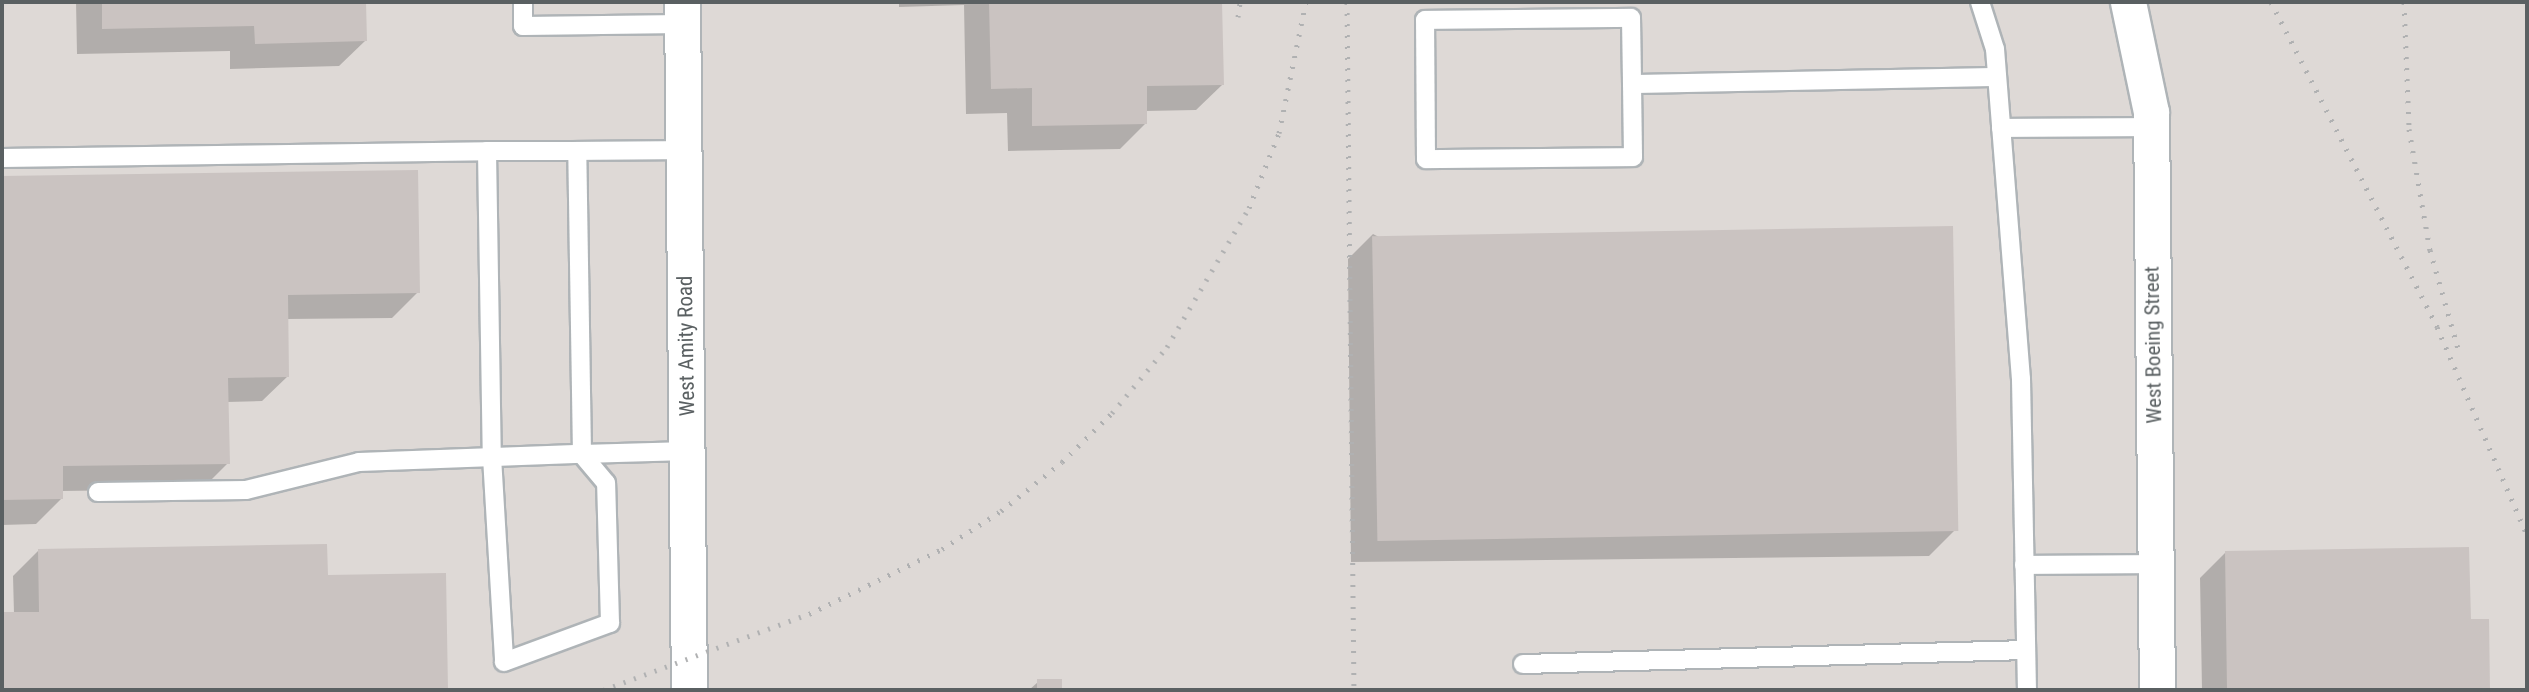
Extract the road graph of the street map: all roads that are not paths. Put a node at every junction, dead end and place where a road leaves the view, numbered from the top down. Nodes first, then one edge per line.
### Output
1 (523, 2) edge
2 (1980, 2) edge
3 (2127, 2) edge
4 (682, 13) edge
5 (1997, 77) junction
6 (1632, 84) junction
7 (2151, 127) junction
8 (2001, 128) junction
9 (684, 150) junction
10 (487, 151) junction
11 (577, 151) junction
12 (2, 158) edge
13 (688, 451) junction
14 (582, 454) junction
15 (492, 457) junction
16 (98, 492) dead end
17 (2156, 564) junction
18 (2024, 565) junction
19 (2026, 650) junction
20 (1522, 664) dead end
21 (689, 690) edge
22 (2027, 690) edge
23 (2157, 690) edge

1 - 4 lane
2 - 5 lane
3 - 7 street, West Boeing Street
4 - 9 street, West Amity Road
5 - 6 lane
5 - 8 lane
6 - 6 lane
7 - 8 lane
7 - 17 street, West Boeing Street
8 - 18 lane
9 - 11 lane
9 - 13 street, West Amity Road
10 - 11 lane
10 - 12 lane
10 - 15 lane
11 - 14 lane
13 - 14 lane
13 - 21 street, West Amity Road
14 - 15 lane
14 - 15 lane
15 - 16 lane
17 - 18 lane
17 - 23 street, West Boeing Street
18 - 19 lane
19 - 20 lane
19 - 22 lane

